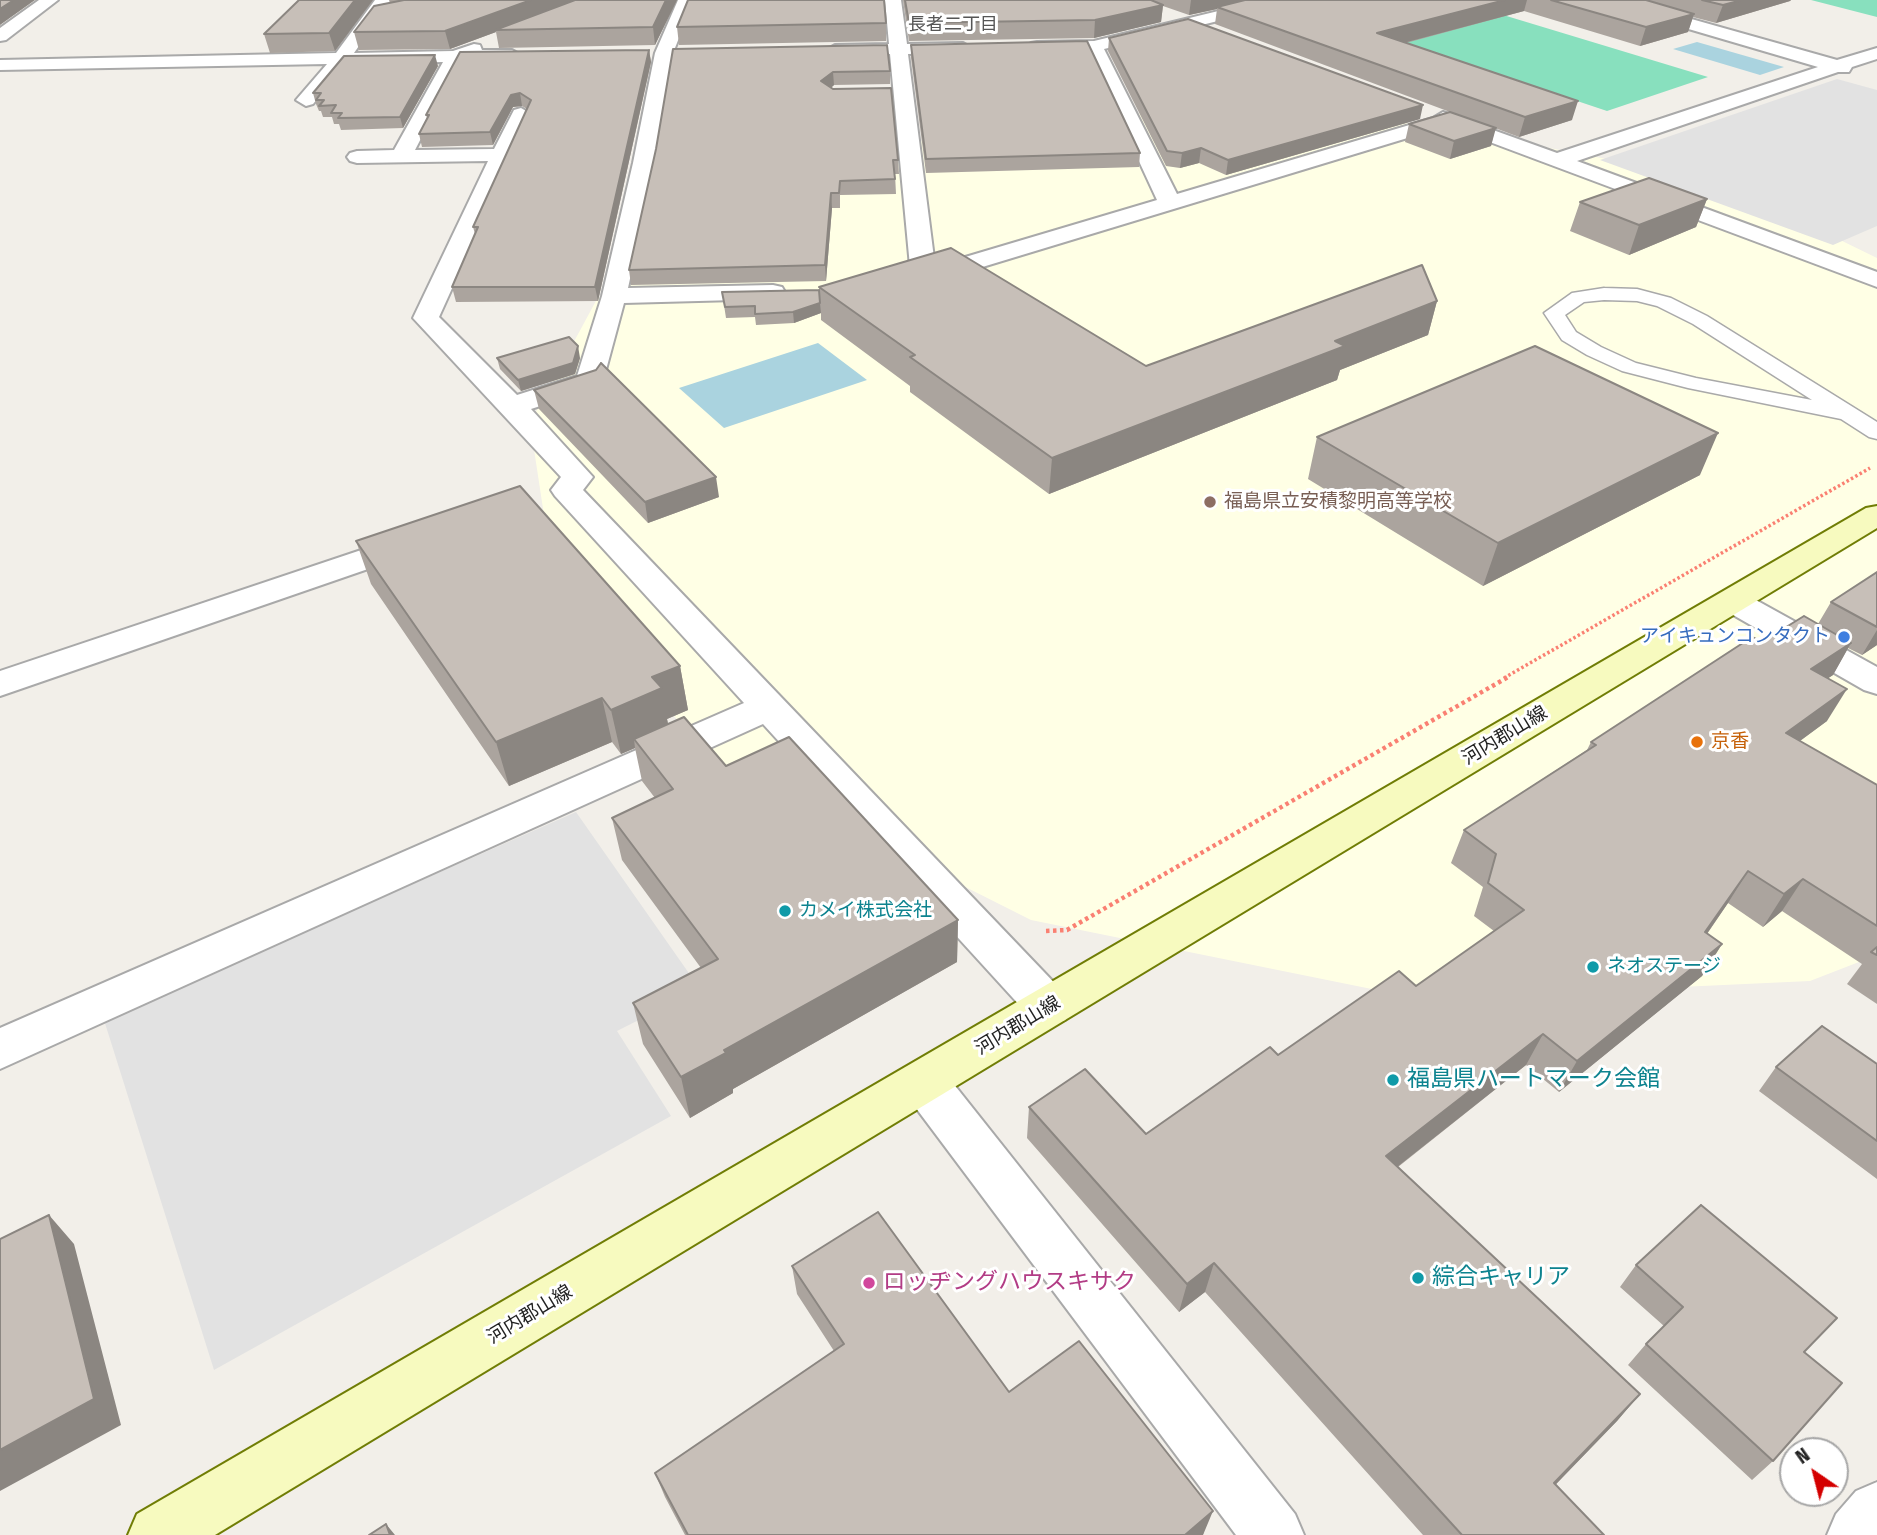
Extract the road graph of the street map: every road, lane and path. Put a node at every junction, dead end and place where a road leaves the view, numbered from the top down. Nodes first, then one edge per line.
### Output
1 (50, 0) edge
2 (686, 0) edge
3 (893, 0) edge
4 (1285, 0) edge
5 (1606, 0) edge
6 (389, 6) edge
7 (1150, 9) edge
8 (1188, 23) junction
9 (4, 29) edge
10 (504, 37) edge
11 (1227, 38) edge
12 (1094, 46) junction
13 (1016, 47) edge
14 (976, 48) edge
15 (898, 49) junction
16 (816, 51) edge
17 (1877, 53) edge
18 (537, 55) edge
19 (455, 56) junction
20 (341, 59) junction
21 (0, 65) edge
22 (1836, 66) junction
23 (1867, 75) dead end
24 (306, 100) dead end
25 (1422, 110) edge
26 (521, 114) edge
27 (1447, 120) junction
28 (501, 155) junction
29 (401, 156) junction
30 (357, 157) dead end
31 (1555, 161) junction
32 (1170, 203) junction
33 (1877, 280) edge
34 (802, 291) edge
35 (614, 296) junction
36 (512, 407) junction
37 (1845, 412) junction
38 (1877, 432) edge
39 (1877, 463) edge
40 (1877, 515) edge
41 (435, 535) edge
42 (1733, 601) junction
43 (1877, 682) edge
44 (0, 684) edge
45 (770, 706) junction
46 (1034, 930) dead end
47 (1049, 1007) junction
48 (0, 1049) edge
49 (924, 1082) junction
50 (1877, 1512) edge
51 (158, 1535) edge
52 (1275, 1535) edge
53 (1857, 1535) edge

1 - 9 street
2 - 35 street
3 - 15 street
4 - 8 street
5 - 22 street
6 - 20 street
7 - 8 street
8 - 11 street
8 - 12 street
10 - 19 street
12 - 13 street
12 - 32 street
14 - 15 street
15 - 16 street
15 - 32 street
17 - 22 street
18 - 19 street
19 - 20 street
19 - 29 street
20 - 21 street
20 - 24 street
22 - 23 street
22 - 31 street
25 - 27 street
26 - 28 street
27 - 31 street
27 - 32 street
28 - 29 street
28 - 36 street
29 - 30 street
31 - 33 street
34 - 35 street
35 - 36 street
36 - 45 street
37 - 37 lane
37 - 38 lane
39 - 46 path
40 - 42 main road, 河内郡山線
41 - 44 street
42 - 43 street
42 - 47 main road, 河内郡山線
45 - 47 street
45 - 48 street
47 - 49 main road, 河内郡山線
49 - 51 main road, 河内郡山線
49 - 52 street
50 - 53 street

